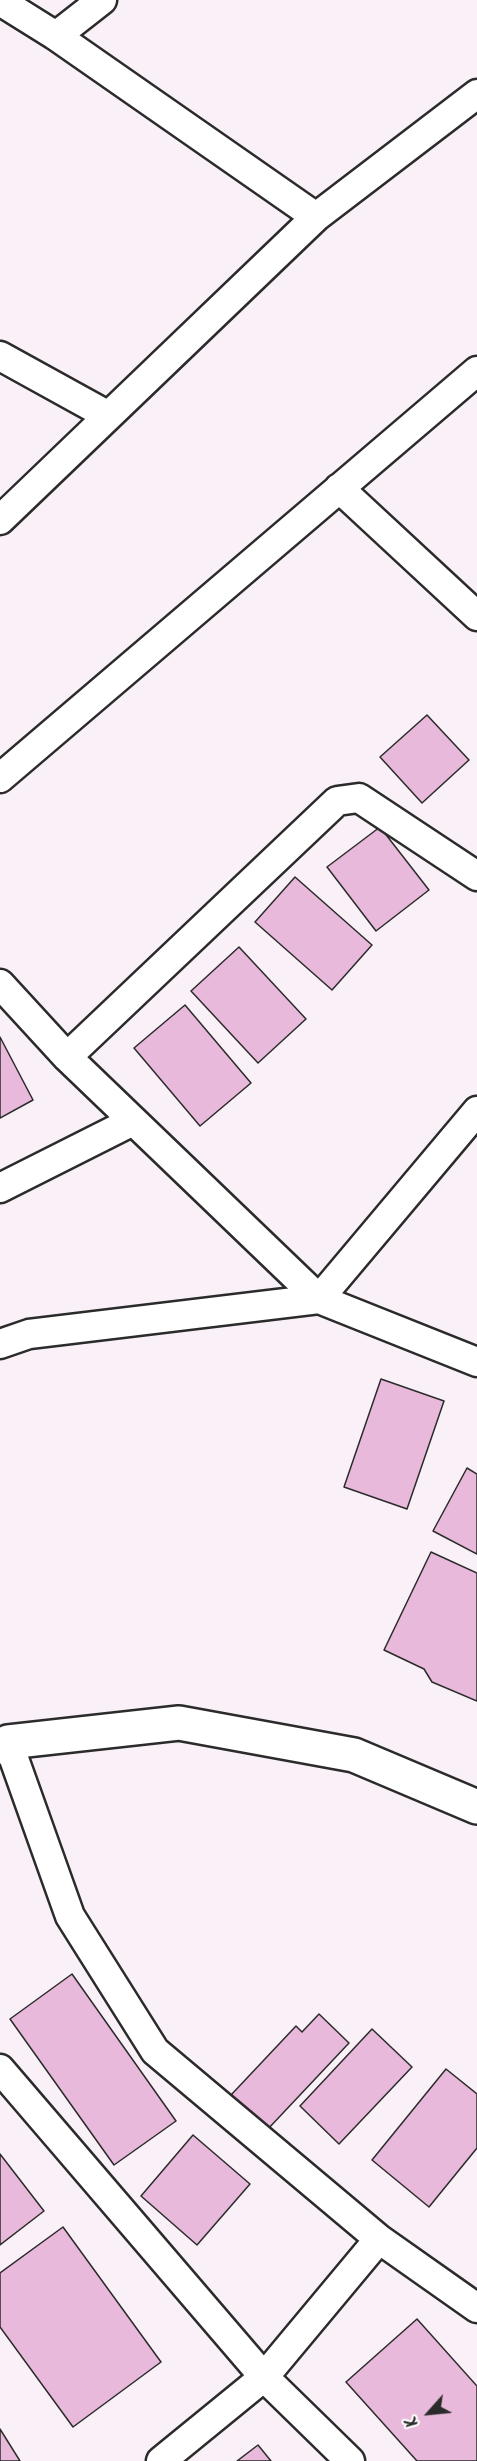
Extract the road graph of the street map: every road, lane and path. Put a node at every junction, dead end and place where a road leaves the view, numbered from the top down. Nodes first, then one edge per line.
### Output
1 (102, 0) edge
2 (0, 1) edge
3 (56, 36) junction
4 (477, 94) edge
5 (316, 217) junction
6 (0, 356) edge
7 (477, 371) edge
8 (107, 415) junction
9 (339, 488) junction
10 (0, 520) edge
11 (477, 616) edge
12 (0, 778) edge
13 (477, 876) edge
14 (0, 984) edge
15 (67, 1057) junction
16 (477, 1111) edge
17 (133, 1121) junction
18 (0, 1188) edge
19 (320, 1299) junction
20 (0, 1344) edge
21 (477, 1362) edge
22 (4, 1744) edge
23 (477, 1807) edge
24 (0, 2069) edge
25 (379, 2239) junction
26 (477, 2308) edge
27 (264, 2377) junction
28 (161, 2461) edge
29 (350, 2461) edge

1 - 3 street
2 - 3 street
3 - 5 street
4 - 5 street
5 - 8 street
6 - 8 street
7 - 9 street
8 - 10 street
9 - 11 street
9 - 12 street
13 - 15 street
14 - 15 street
15 - 17 street
16 - 19 street
17 - 18 street
17 - 19 street
19 - 20 street
19 - 21 street
22 - 23 street
22 - 25 street
24 - 27 street
25 - 26 street
25 - 27 street
27 - 28 street
27 - 29 street

